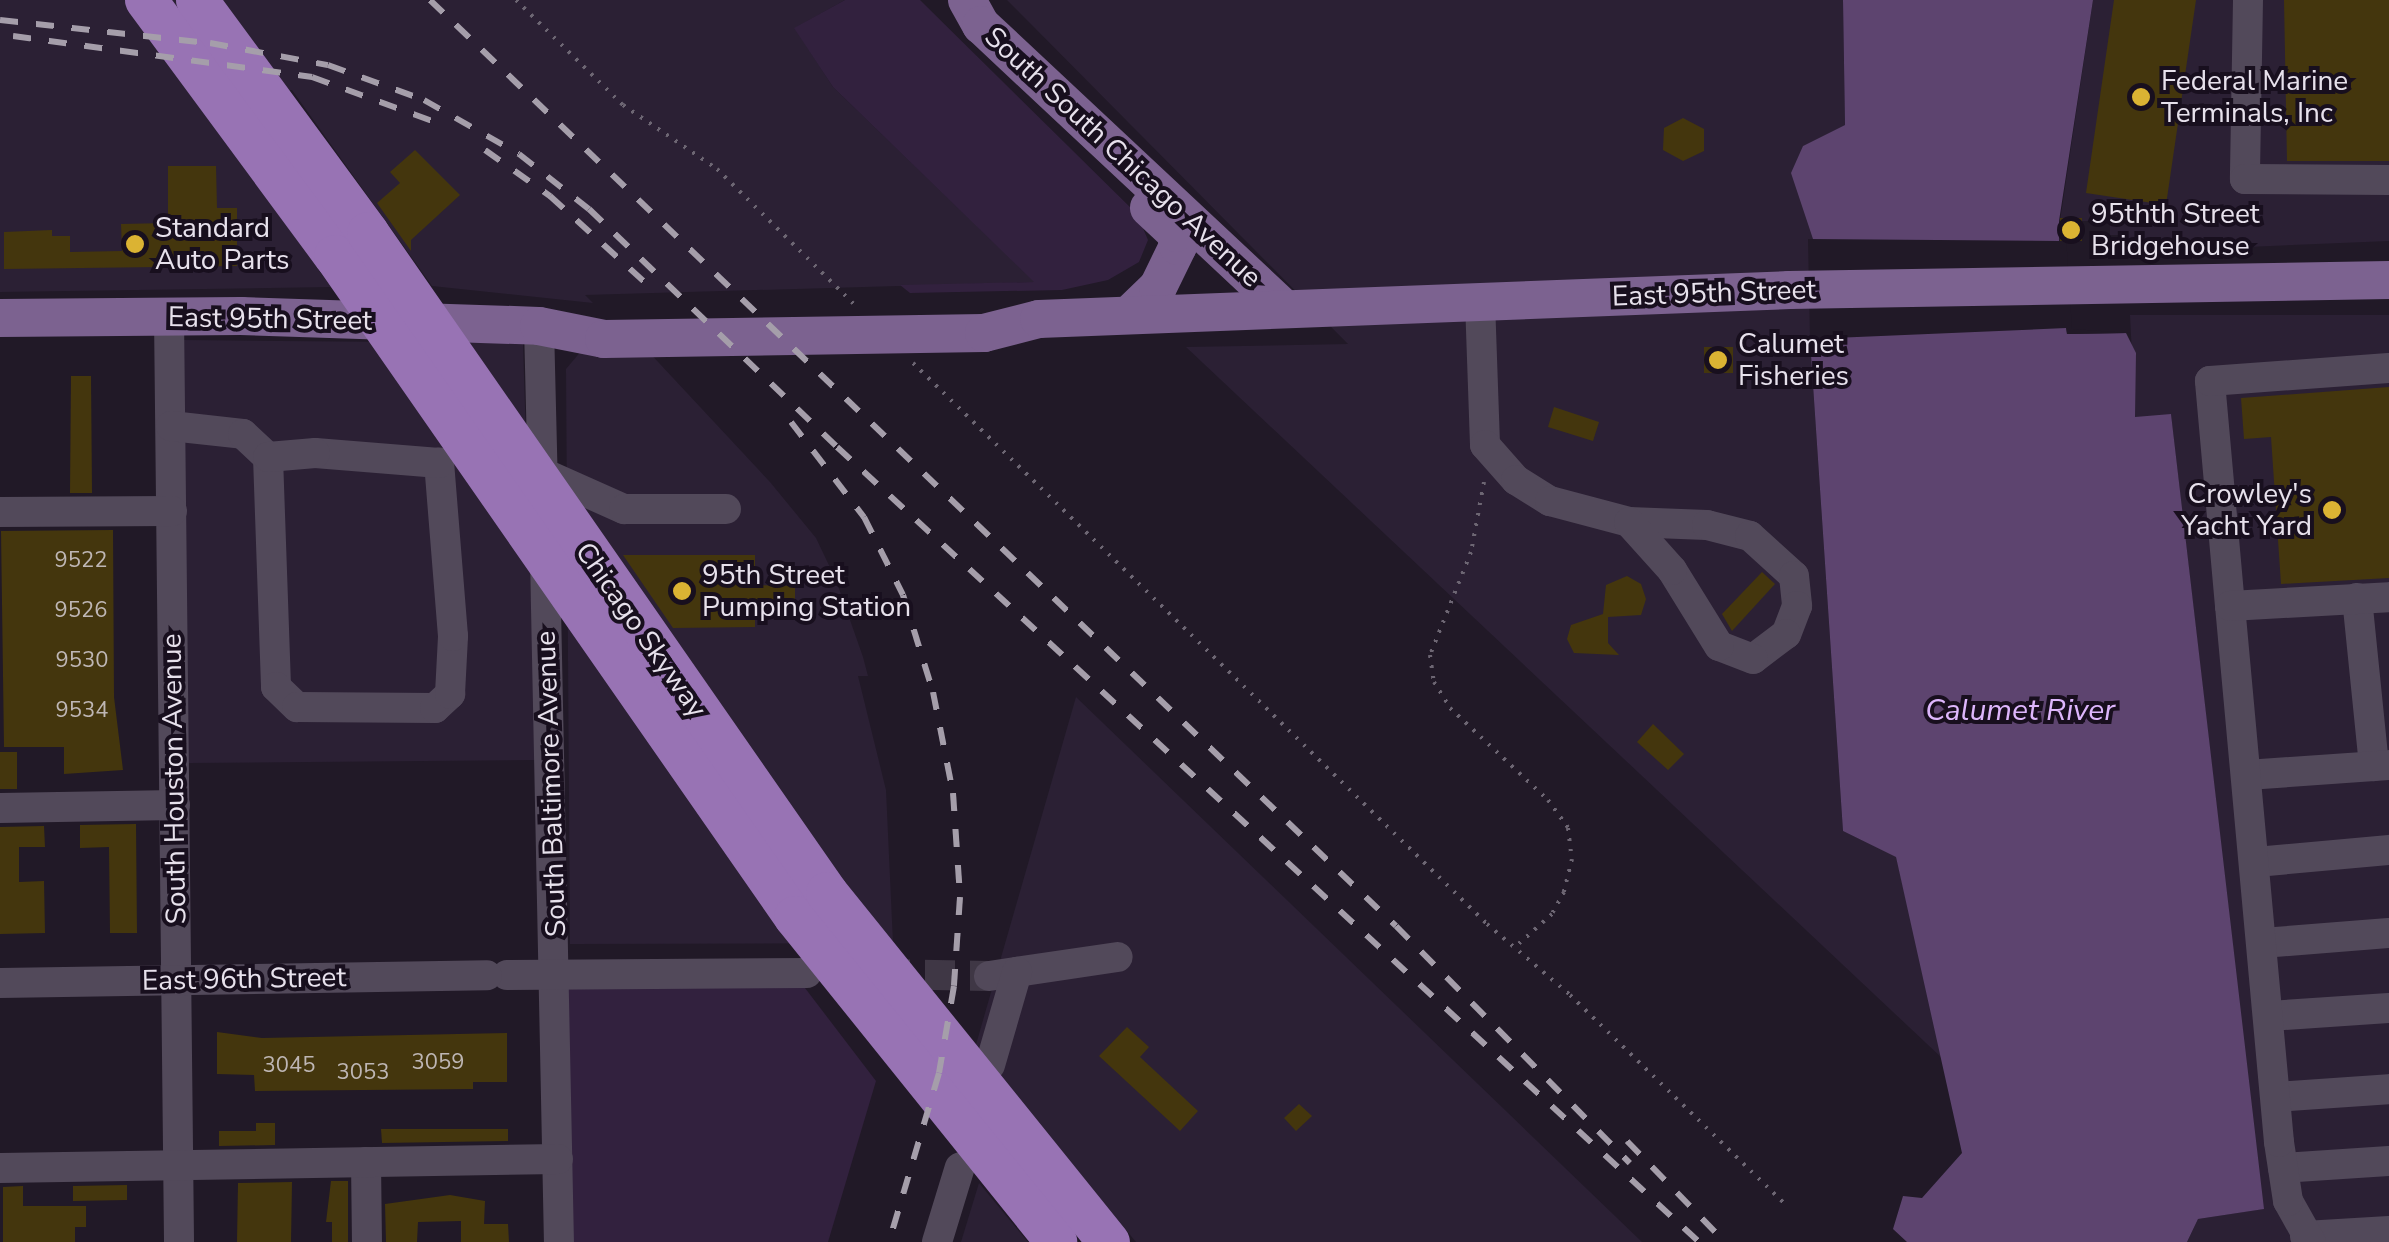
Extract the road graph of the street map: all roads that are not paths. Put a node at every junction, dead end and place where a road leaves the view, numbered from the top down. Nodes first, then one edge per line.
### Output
1 (146, 0) edge
2 (197, 0) edge
3 (2248, 0) edge
4 (970, 7) edge
5 (2389, 180) edge
6 (2389, 280) edge
7 (1480, 302) junction
8 (1284, 309) junction
9 (1129, 314) junction
10 (170, 316) junction
11 (0, 318) edge
12 (539, 326) junction
13 (2389, 368) edge
14 (170, 426) junction
15 (268, 457) junction
16 (543, 472) junction
17 (726, 509) dead end
18 (172, 511) junction
19 (0, 512) edge
20 (1629, 522) junction
21 (2389, 597) edge
22 (2357, 598) junction
23 (2230, 606) junction
24 (2382, 765) edge
25 (2247, 775) junction
26 (174, 805) junction
27 (0, 808) edge
28 (2389, 850) edge
29 (2256, 862) junction
30 (2389, 933) edge
31 (2262, 942) junction
32 (1118, 958) dead end
33 (807, 973) dead end
34 (556, 974) junction
35 (176, 980) junction
36 (0, 983) edge
37 (2389, 1008) edge
38 (2269, 1016) junction
39 (990, 1065) dead end
40 (2389, 1089) edge
41 (2276, 1097) junction
42 (558, 1159) junction
43 (2389, 1161) edge
44 (366, 1162) junction
45 (178, 1165) junction
46 (960, 1167) dead end
47 (0, 1168) edge
48 (2283, 1168) junction
49 (2389, 1232) edge
50 (2308, 1239) edge
51 (179, 1242) edge
52 (366, 1242) edge
53 (559, 1242) edge
54 (937, 1242) edge
55 (1056, 1242) edge
56 (1109, 1242) edge

1 - 55 highway, Chicago Skyway
2 - 56 highway, Chicago Skyway
3 - 5 street
4 - 8 main road, South South Chicago Avenue
4 - 9 main road
6 - 7 main road, East 95th Street
7 - 8 main road, East 95th Street
7 - 20 street
8 - 9 main road, East 95th Street
9 - 12 main road, East 95th Street
10 - 11 main road, East 95th Street
10 - 12 main road, East 95th Street
10 - 14 street, South Houston Avenue
12 - 16 street, South Baltimore Avenue
13 - 23 street
14 - 15 street
14 - 18 street, South Houston Avenue
15 - 15 street
16 - 17 street
16 - 34 street, South Baltimore Avenue
18 - 19 street
18 - 26 street, South Houston Avenue
20 - 20 street
21 - 22 street
22 - 23 street
22 - 24 street
23 - 25 street
24 - 25 street
25 - 29 street
26 - 27 street
26 - 35 street, South Houston Avenue
28 - 29 street
29 - 31 street
30 - 31 street
31 - 38 street
32 - 39 street
33 - 34 street, East 96th Street
34 - 35 street, East 96th Street
34 - 42 street, South Baltimore Avenue
35 - 36 street, East 96th Street
35 - 45 street, South Houston Avenue
37 - 38 street
38 - 41 street
40 - 41 street
41 - 48 street
42 - 44 street
42 - 53 street, South Baltimore Avenue
43 - 48 street
44 - 45 street
44 - 52 street
45 - 47 street
45 - 51 street, South Houston Avenue
46 - 54 street
48 - 50 street
49 - 50 street

